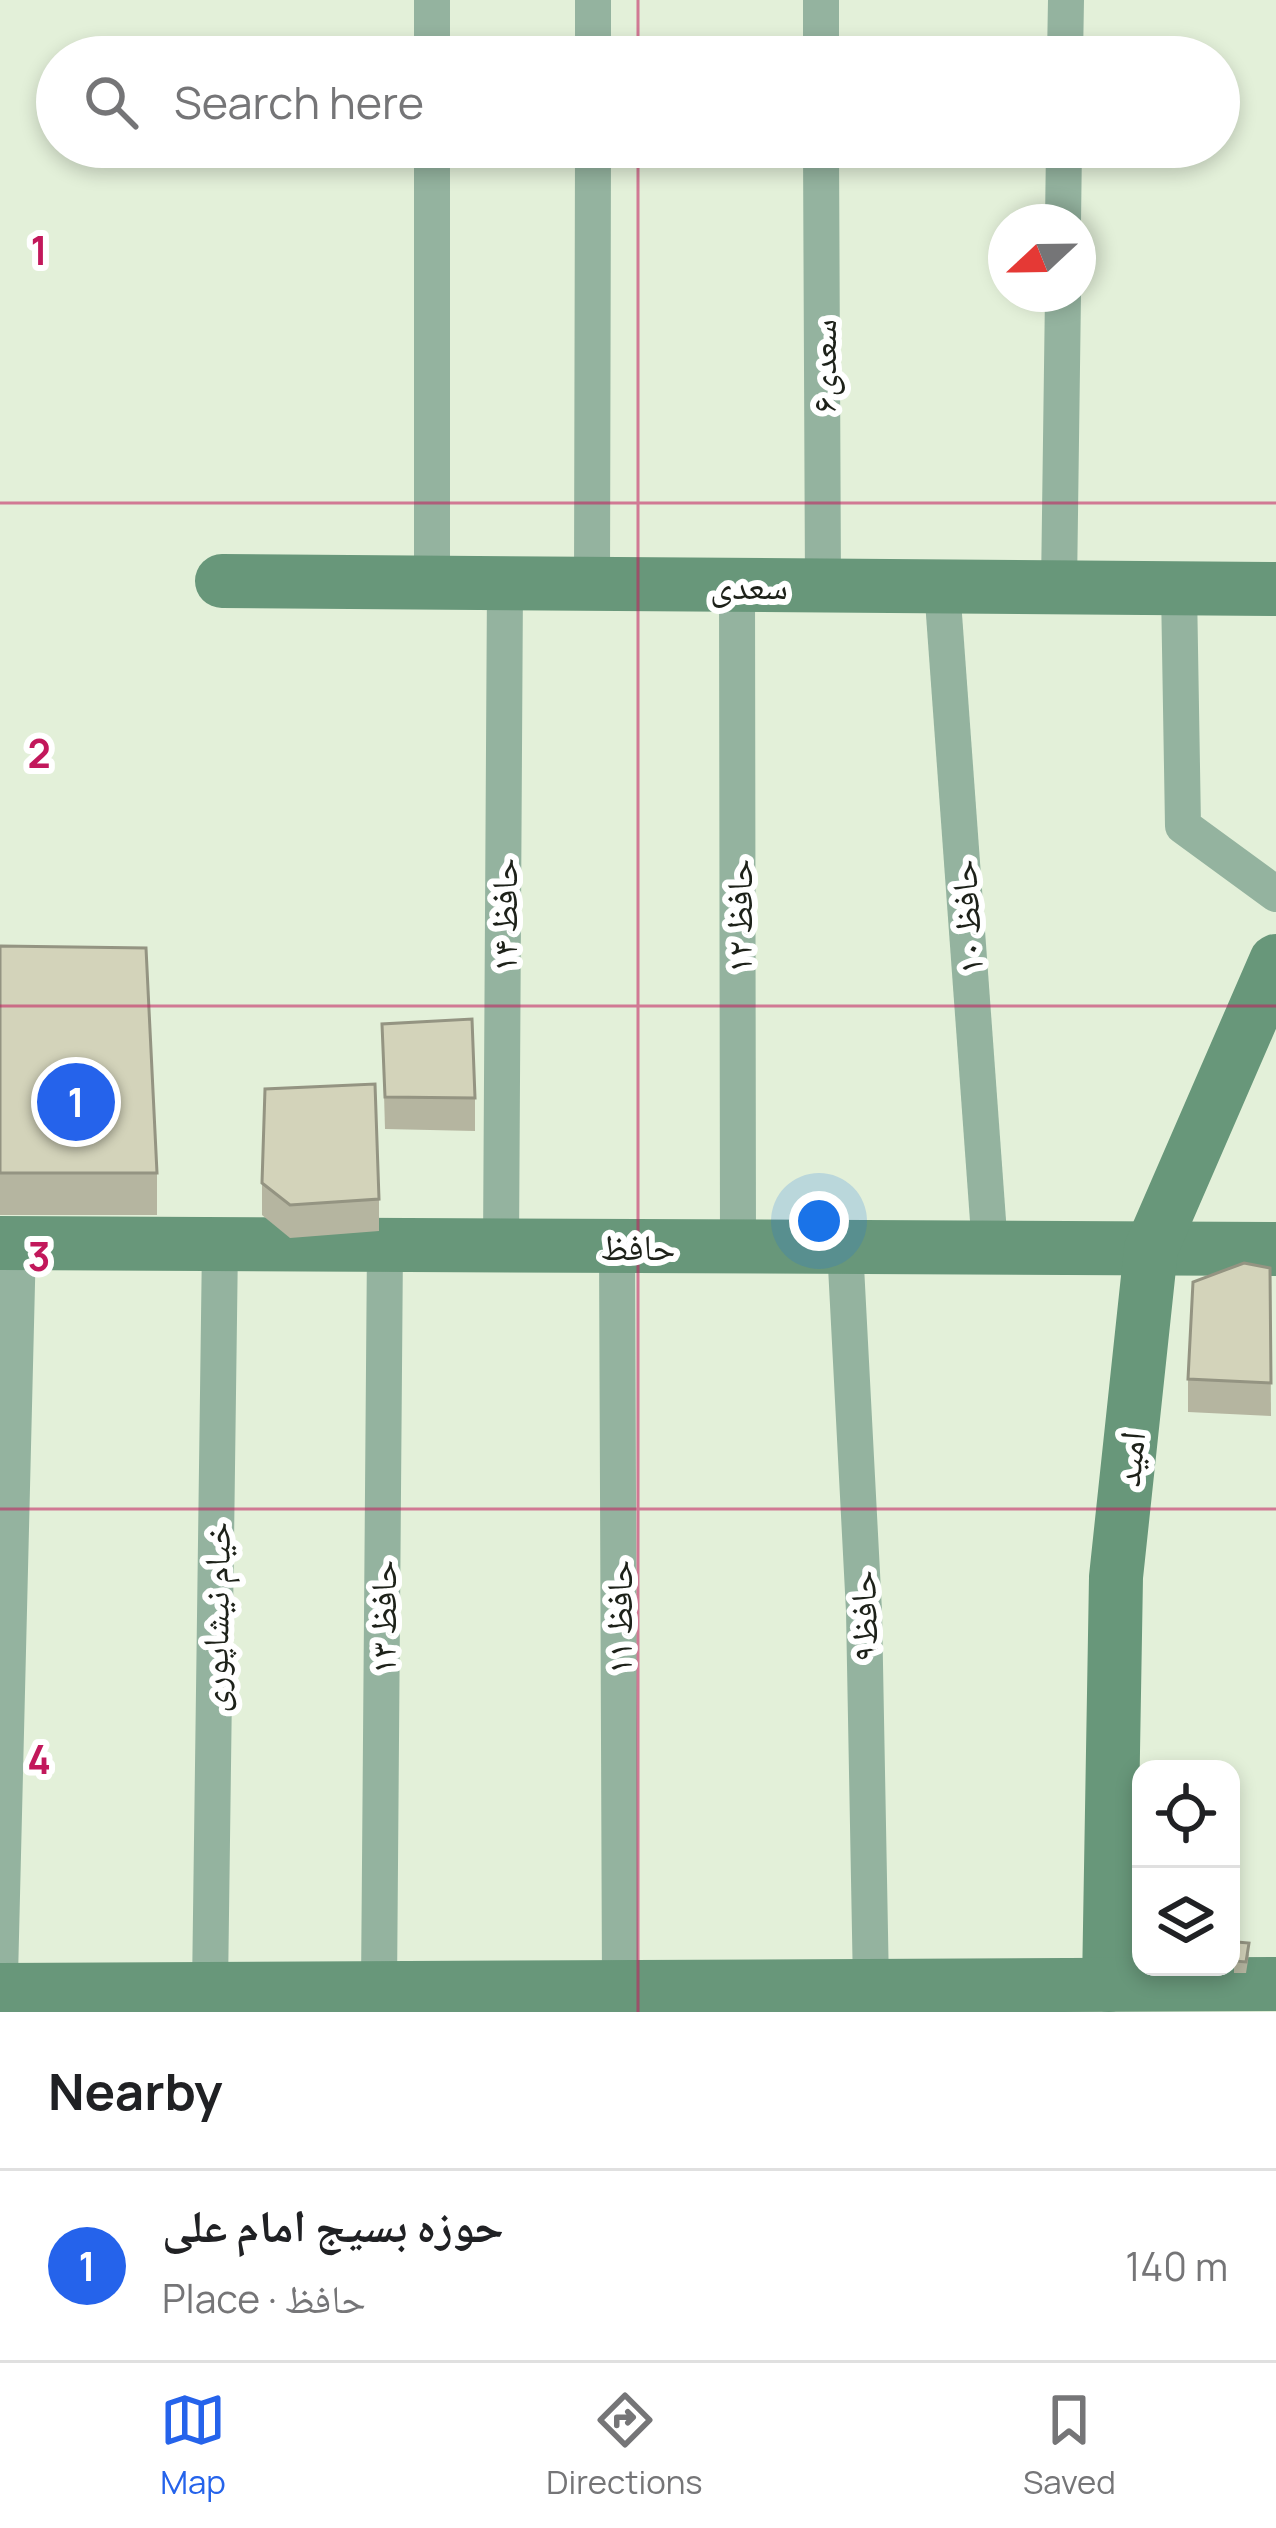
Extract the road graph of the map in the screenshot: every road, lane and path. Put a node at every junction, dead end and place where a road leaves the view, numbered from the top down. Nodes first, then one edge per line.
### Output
1 (432, 0) edge
2 (593, 0) edge
3 (821, 0) edge
4 (1066, 0) edge
5 (432, 36) edge
6 (593, 36) edge
7 (821, 36) edge
8 (1065, 36) edge
9 (432, 168) edge
10 (593, 168) edge
11 (821, 168) edge
12 (1064, 168) edge
13 (1064, 204) edge
14 (1063, 312) edge
15 (222, 581) dead end
16 (432, 583) junction
17 (506, 584) junction
18 (592, 584) junction
19 (737, 586) junction
20 (823, 586) junction
21 (942, 586) junction
22 (1059, 587) junction
23 (1179, 589) junction
24 (1276, 589) edge
25 (1276, 894) edge
26 (1276, 961) edge
27 (9, 1244) edge
28 (220, 1244) junction
29 (385, 1245) junction
30 (501, 1246) junction
31 (617, 1246) junction
32 (738, 1247) junction
33 (845, 1247) junction
34 (990, 1248) junction
35 (1151, 1249) junction
36 (1276, 1249) edge
37 (0, 1977) edge
38 (1109, 1985) junction
39 (871, 1986) junction
40 (620, 1987) junction
41 (379, 1988) junction
42 (210, 1989) junction
43 (0, 1990) edge
44 (1245, 1994) edge
45 (697, 1999) edge
46 (950, 1999) edge
47 (435, 2000) edge
48 (136, 2001) edge

1 - 5 street
2 - 6 street
3 - 7 street
4 - 8 street
9 - 16 street
10 - 18 street
11 - 20 street, سعدی۶
12 - 13 street
14 - 22 street
15 - 16 street, سعدی
16 - 17 street, سعدی
17 - 18 street, سعدی
17 - 30 street, حافظ ۱۴
18 - 19 street, سعدی
19 - 20 street, سعدی
19 - 32 street, حافظ ۱۲
20 - 21 street, سعدی
21 - 22 street, سعدی
21 - 34 street, حافظ ۱۰
22 - 23 street, سعدی
23 - 24 street, سعدی
23 - 25 street
26 - 35 street, امید
27 - 28 street, حافظ
27 - 37 street
28 - 29 street, حافظ
28 - 42 street, خیام نیشاپوری
29 - 30 street, حافظ
29 - 41 street, حافظ ۱۳
30 - 31 street, حافظ
31 - 32 street, حافظ
31 - 40 street, حافظ ۱۱
32 - 33 street, حافظ
33 - 34 street, حافظ
33 - 39 street, حافظ۹
34 - 35 street, حافظ
35 - 36 street, حافظ
35 - 38 street, امید
38 - 44 street
38 - 46 street
39 - 45 street
39 - 46 street
40 - 45 street
40 - 47 street
41 - 42 street
41 - 47 street
42 - 48 street
43 - 48 street

